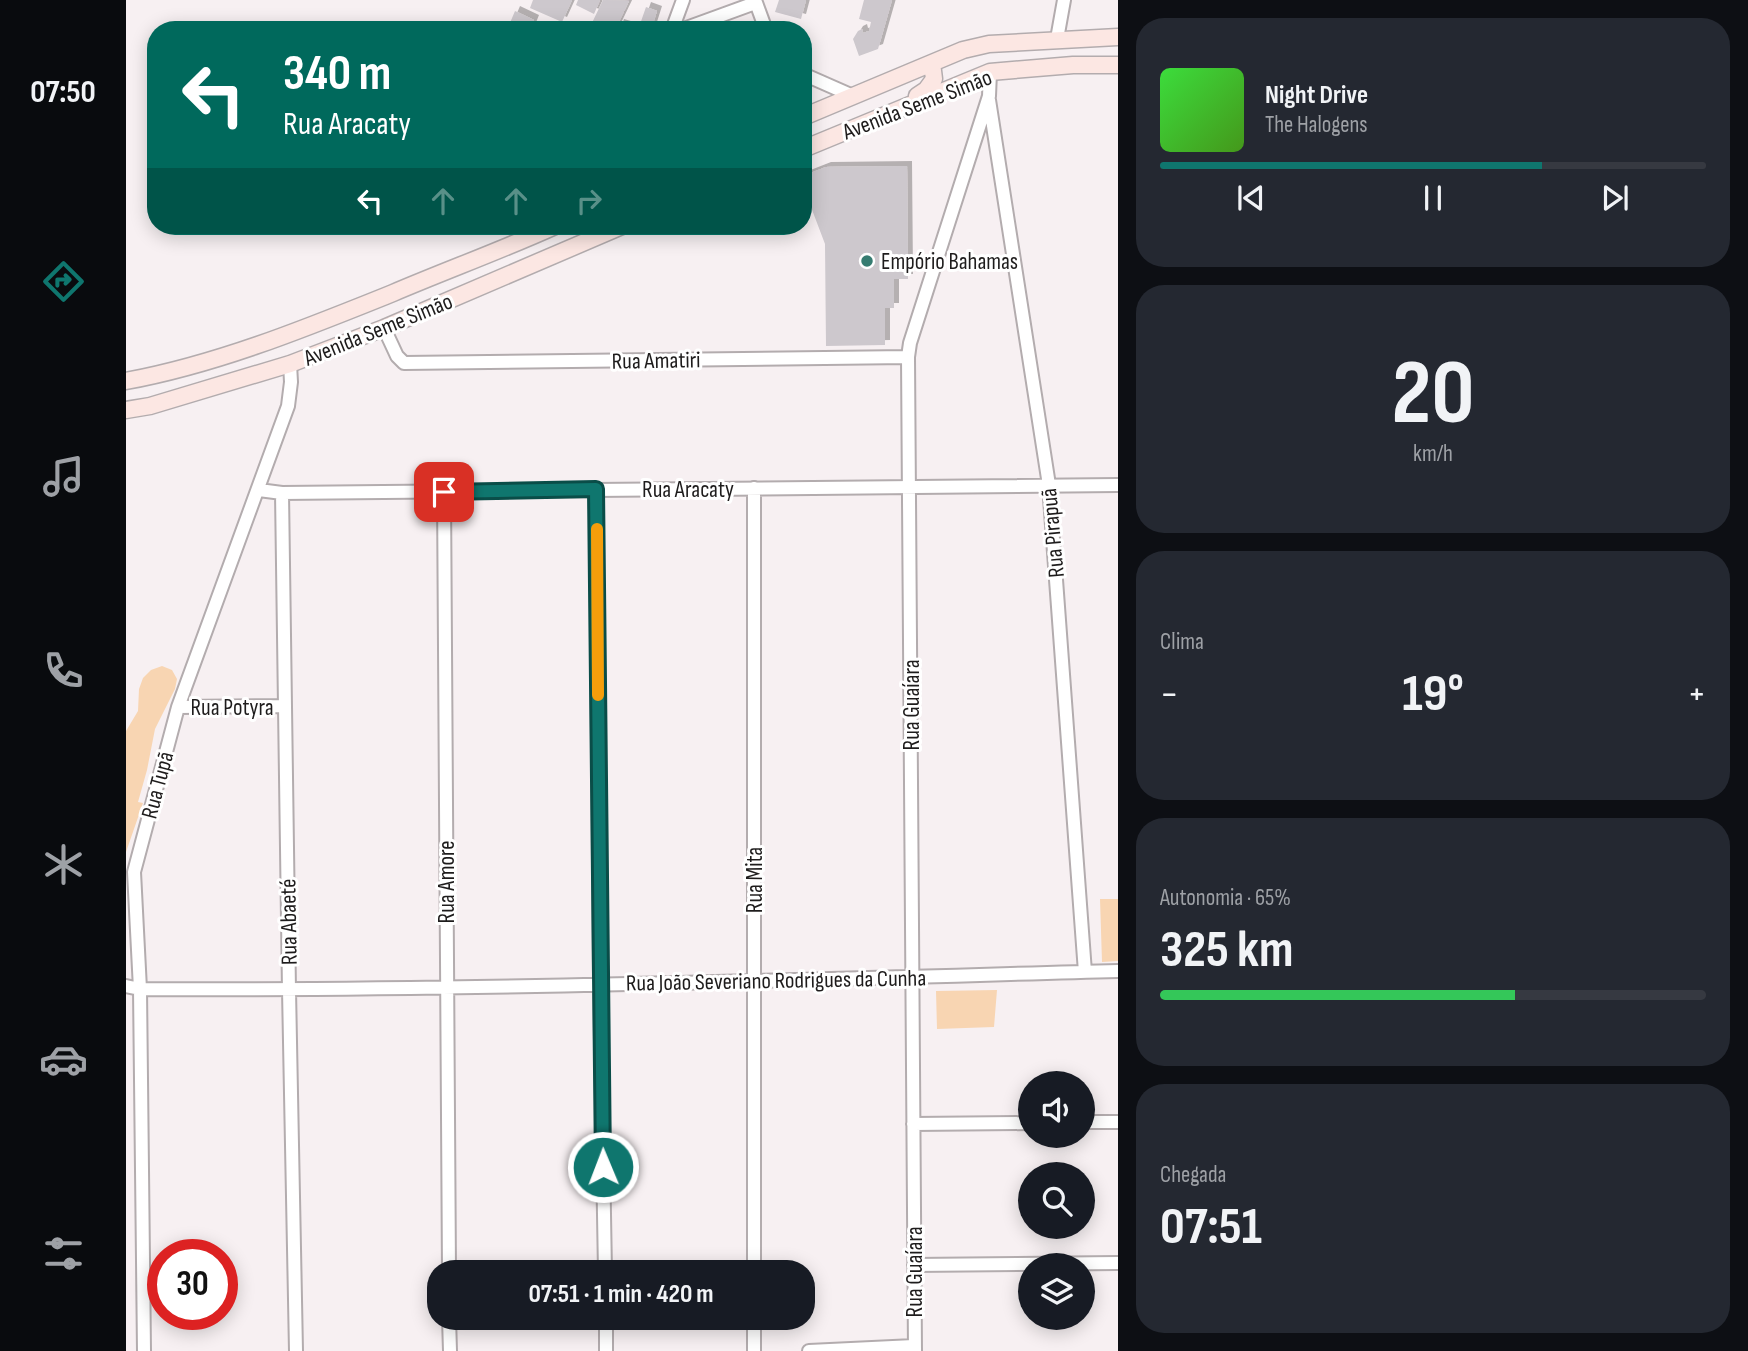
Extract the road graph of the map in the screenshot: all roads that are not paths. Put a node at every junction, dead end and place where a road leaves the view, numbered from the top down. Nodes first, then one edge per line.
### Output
1 (683, 0) edge
2 (1064, 0) edge
3 (755, 1) edge
4 (675, 21) edge
5 (704, 21) edge
6 (763, 21) edge
7 (1118, 37) edge
8 (1057, 39) junction
9 (932, 63) junction
10 (1118, 65) edge
11 (990, 72) junction
12 (812, 78) edge
13 (853, 96) junction
14 (989, 96) junction
15 (898, 108) junction
16 (812, 113) edge
17 (812, 145) edge
18 (533, 235) edge
19 (589, 235) edge
20 (384, 328) junction
21 (908, 358) junction
22 (290, 365) junction
23 (126, 381) edge
24 (126, 411) edge
25 (910, 485) junction
26 (1049, 485) junction
27 (1118, 485) edge
28 (754, 488) junction
29 (596, 489) junction
30 (259, 490) junction
31 (444, 492) junction
32 (282, 493) junction
33 (285, 706) junction
34 (178, 707) junction
35 (1118, 971) edge
36 (1085, 972) junction
37 (912, 977) junction
38 (754, 982) junction
39 (600, 983) junction
40 (126, 986) edge
41 (447, 986) junction
42 (140, 989) junction
43 (289, 990) junction
44 (1095, 1122) edge
45 (1118, 1122) edge
46 (1018, 1123) edge
47 (913, 1124) junction
48 (449, 1260) edge
49 (605, 1260) edge
50 (754, 1260) edge
51 (1118, 1263) edge
52 (914, 1265) junction
53 (449, 1330) edge
54 (606, 1330) edge
55 (754, 1330) edge
56 (914, 1348) edge
57 (847, 1350) edge
58 (144, 1351) edge
59 (296, 1351) edge
60 (450, 1351) edge
61 (606, 1351) edge
62 (754, 1351) edge
63 (809, 1351) edge

1 - 4 street
2 - 8 street
3 - 5 street
3 - 6 street
7 - 8 main road, Avenida Seme Simão
8 - 9 main road, Avenida Seme Simão
9 - 13 main road, Avenida Seme Simão
9 - 15 main road
10 - 11 main road, Avenida Seme Simão
11 - 14 street, Rua Guaíara
11 - 15 main road, Avenida Seme Simão
12 - 13 street
13 - 16 main road, Avenida Seme Simão
14 - 21 street, Rua Guaíara
14 - 26 street, Rua Pirapuã
15 - 17 main road, Avenida Seme Simão
18 - 23 main road, Avenida Seme Simão
19 - 20 main road, Avenida Seme Simão
20 - 21 street, Rua Amatiri
20 - 22 main road, Avenida Seme Simão
21 - 25 street, Rua Guaíara
22 - 24 main road, Avenida Seme Simão
22 - 30 street, Rua Tupã
25 - 26 street, Rua Aracaty
25 - 28 street, Rua Aracaty
25 - 37 street, Rua Guaíara
26 - 27 street, Rua Aracaty
26 - 36 street, Rua Pirapuã
28 - 29 street, Rua Aracaty
28 - 38 street, Rua Mita
29 - 31 street, Rua Aracaty
29 - 39 street
30 - 32 street, Rua Aracaty
30 - 34 street, Rua Tupã
31 - 32 street, Rua Aracaty
31 - 41 street, Rua Amore
32 - 33 street, Rua Abaeté
33 - 34 street, Rua Potyra
33 - 43 street, Rua Abaeté
34 - 42 street, Rua Tupã
35 - 36 street, Rua João Severiano Rodrigues da Cunha
36 - 37 street, Rua João Severiano Rodrigues da Cunha
37 - 38 street, Rua João Severiano Rodrigues da Cunha
37 - 47 street, Rua Guaíara
38 - 39 street, Rua João Severiano Rodrigues da Cunha
38 - 50 street, Rua Mita
39 - 41 street, Rua João Severiano Rodrigues da Cunha
39 - 49 street
40 - 42 street, Rua João Severiano Rodrigues da Cunha
41 - 43 street, Rua João Severiano Rodrigues da Cunha
41 - 48 street, Rua Amore
42 - 43 street, Rua João Severiano Rodrigues da Cunha
42 - 58 street, Rua Tupã
43 - 59 street, Rua Abaeté
44 - 45 street
46 - 47 street
47 - 52 street, Rua Guaíara
51 - 52 street
52 - 56 street, Rua Guaíara
53 - 60 street
54 - 61 street
55 - 62 street
56 - 57 street
57 - 63 street

